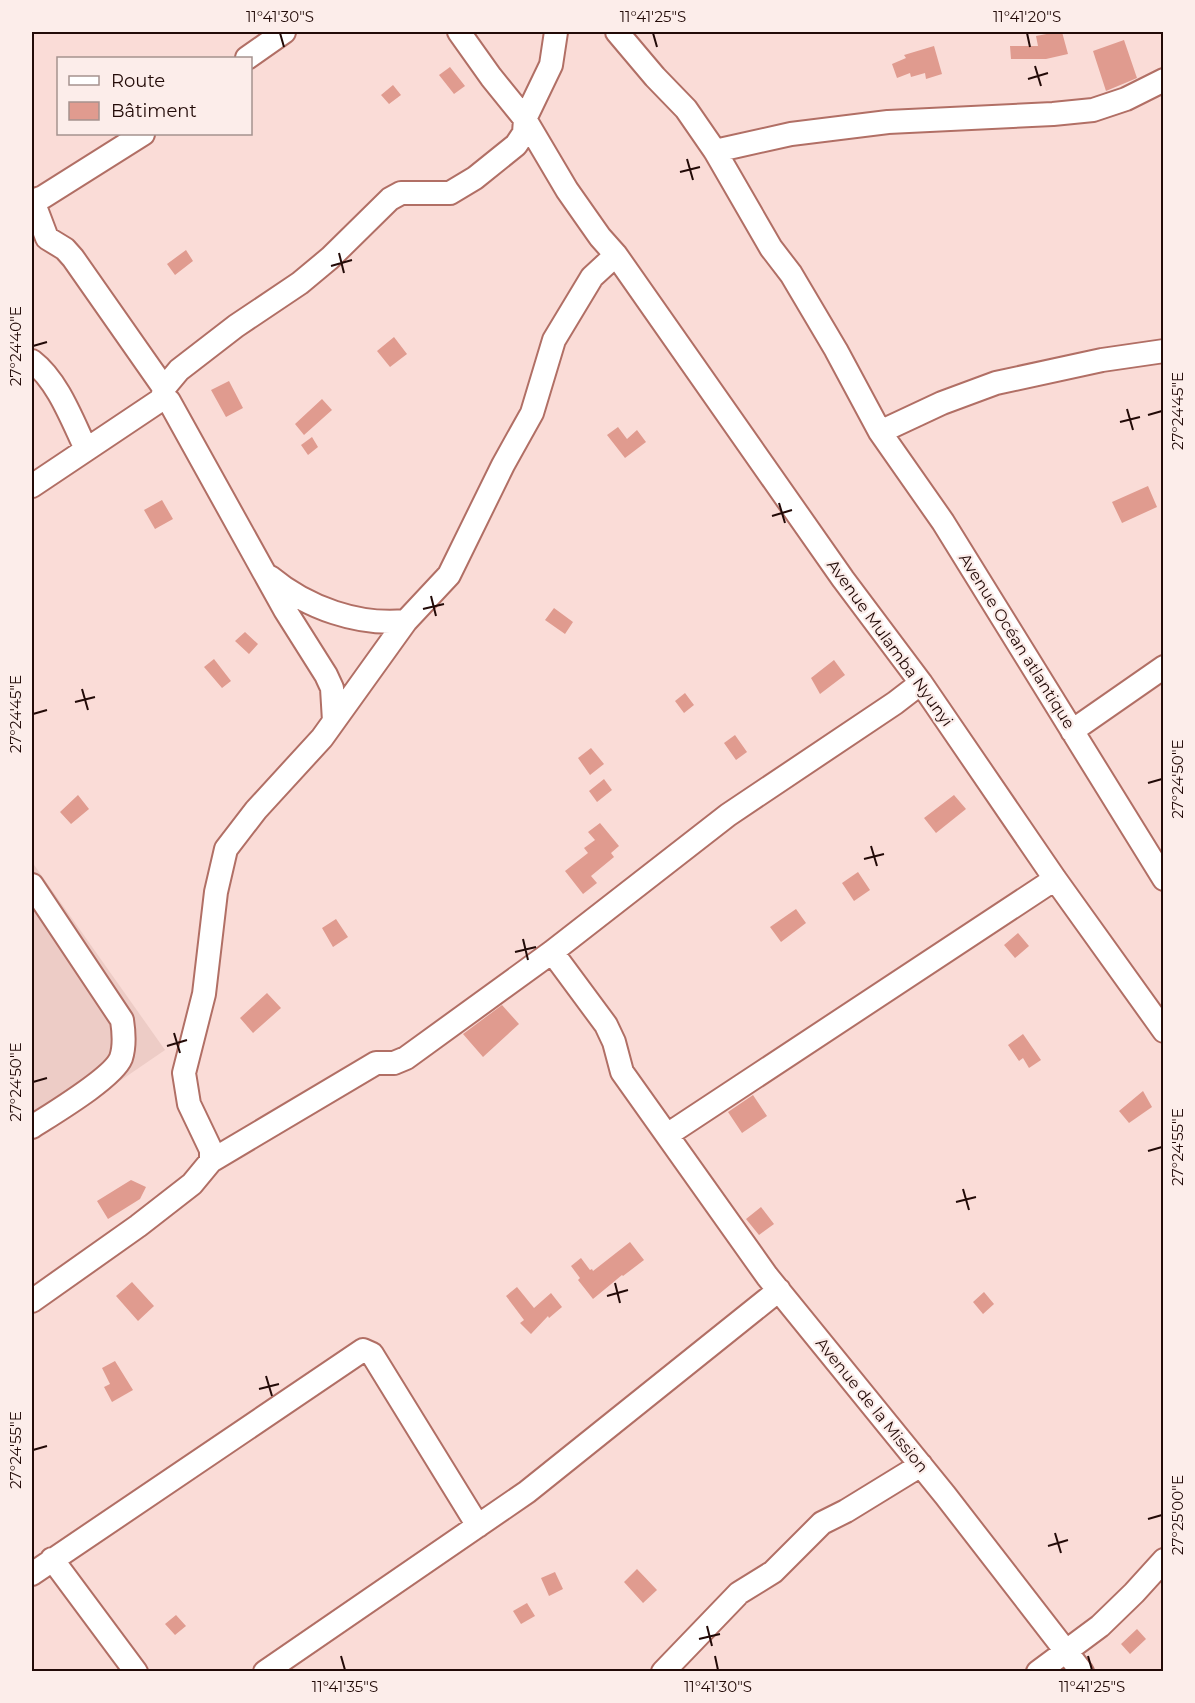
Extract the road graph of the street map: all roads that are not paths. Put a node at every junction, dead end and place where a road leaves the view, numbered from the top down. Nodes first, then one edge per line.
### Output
1 (284, 32) edge
2 (459, 32) edge
3 (617, 32) edge
4 (551, 35) edge
5 (248, 57) edge
6 (1164, 81) edge
7 (525, 119) junction
8 (141, 135) edge
9 (715, 151) junction
10 (32, 201) edge
11 (616, 255) junction
12 (1164, 351) edge
13 (32, 361) edge
14 (163, 393) junction
15 (880, 432) junction
16 (86, 449) junction
17 (32, 486) edge
18 (266, 574) junction
19 (406, 621) junction
20 (1164, 667) edge
21 (921, 683) junction
22 (334, 721) junction
23 (1072, 731) junction
24 (1055, 879) junction
25 (1164, 879) edge
26 (32, 885) edge
27 (552, 952) junction
28 (1164, 1031) edge
29 (32, 1127) edge
30 (667, 1134) junction
31 (211, 1161) junction
32 (779, 1290) junction
33 (32, 1301) edge
34 (921, 1465) junction
35 (478, 1526) junction
36 (52, 1559) junction
37 (1164, 1560) edge
38 (32, 1574) edge
39 (1067, 1652) junction
40 (136, 1671) edge
41 (265, 1671) edge
42 (663, 1671) edge
43 (1038, 1671) edge
44 (1082, 1671) edge

1 - 5 street
2 - 7 street, Avenue Mulamba Nyunyi
3 - 9 street
4 - 7 street
6 - 9 street
7 - 11 street, Avenue Mulamba Nyunyi
7 - 14 street
8 - 10 street
9 - 15 street, Avenue Océan atlantique
10 - 14 street
11 - 19 street
11 - 21 street, Avenue Mulamba Nyunyi
12 - 15 street
13 - 16 street
14 - 16 street
14 - 18 street
15 - 23 street, Avenue Océan atlantique
16 - 17 street
18 - 19 street
18 - 22 street
19 - 22 street
20 - 23 street
21 - 24 street, Avenue Mulamba Nyunyi
21 - 27 street
22 - 31 street
23 - 25 street, Avenue Océan atlantique
24 - 28 street, Avenue Mulamba Nyunyi
24 - 30 street
26 - 29 street
27 - 30 street, Avenue de la Mission
27 - 31 street
30 - 32 street, Avenue de la Mission
31 - 33 street
32 - 34 street, Avenue de la Mission
32 - 35 street
34 - 39 street, Avenue de la Mission
34 - 42 street
35 - 36 street
35 - 41 street
36 - 38 street
36 - 40 street
37 - 39 street
39 - 43 street
39 - 44 street, Avenue de la Mission

